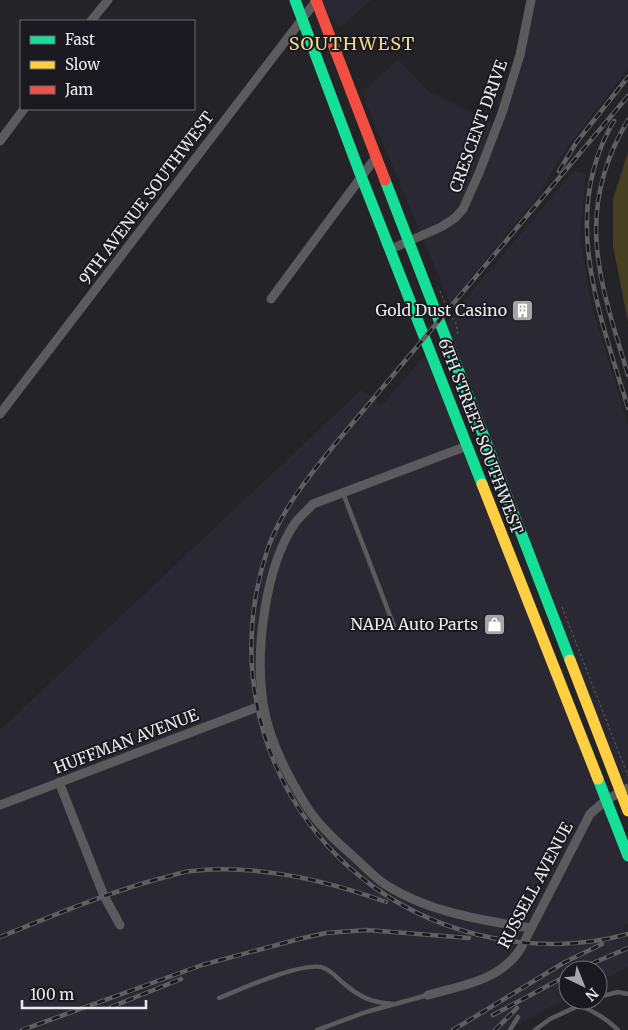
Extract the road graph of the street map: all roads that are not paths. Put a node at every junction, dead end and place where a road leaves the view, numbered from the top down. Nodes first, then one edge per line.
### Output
1 (108, 0) edge
2 (295, 0) edge
3 (316, 0) edge
4 (531, 0) edge
5 (302, 19) junction
6 (92, 20) edge
7 (23, 110) edge
8 (0, 141) edge
9 (376, 157) junction
10 (361, 176) junction
11 (408, 241) junction
12 (391, 249) junction
13 (271, 299) dead end
14 (0, 414) edge
15 (467, 446) junction
16 (343, 493) junction
17 (394, 626) dead end
18 (263, 705) junction
19 (59, 782) junction
20 (624, 790) edge
21 (606, 800) junction
22 (0, 805) edge
23 (628, 812) edge
24 (628, 856) edge
25 (120, 925) dead end
26 (530, 928) junction
27 (608, 994) edge
28 (628, 994) edge
29 (428, 995) joint
30 (218, 998) dead end
31 (393, 1004) junction
32 (569, 1010) edge
33 (590, 1010) edge
34 (518, 1017) dead end
35 (317, 1030) edge
36 (510, 1030) edge
37 (535, 1030) edge
38 (618, 1030) edge

1 - 6 street
2 - 5 main road, 6TH STREET SOUTHWEST
3 - 5 street, 9TH AVENUE SOUTHWEST
3 - 9 main road, 6TH STREET SOUTHWEST
4 - 11 street, CRESCENT DRIVE
5 - 10 main road, 6TH STREET SOUTHWEST
5 - 14 street, 9TH AVENUE SOUTHWEST
7 - 8 street
9 - 10 street
9 - 11 main road, 6TH STREET SOUTHWEST
10 - 12 main road, 6TH STREET SOUTHWEST
10 - 13 street
11 - 12 street, CRESCENT DRIVE
11 - 20 main road, 6TH STREET SOUTHWEST
12 - 15 main road, 6TH STREET SOUTHWEST
15 - 16 street
15 - 21 main road, 6TH STREET SOUTHWEST
16 - 17 lane
16 - 18 street
18 - 19 street, HUFFMAN AVENUE
18 - 26 street
19 - 22 street, HUFFMAN AVENUE
19 - 25 street
20 - 21 street, RUSSELL AVENUE
20 - 23 main road, 6TH STREET SOUTHWEST
21 - 24 main road, 6TH STREET SOUTHWEST
21 - 26 street, RUSSELL AVENUE
26 - 29 street, RUSSELL AVENUE
27 - 28 lane
29 - 31 lane
30 - 31 lane
31 - 35 lane
32 - 37 lane
33 - 38 lane
34 - 36 lane

